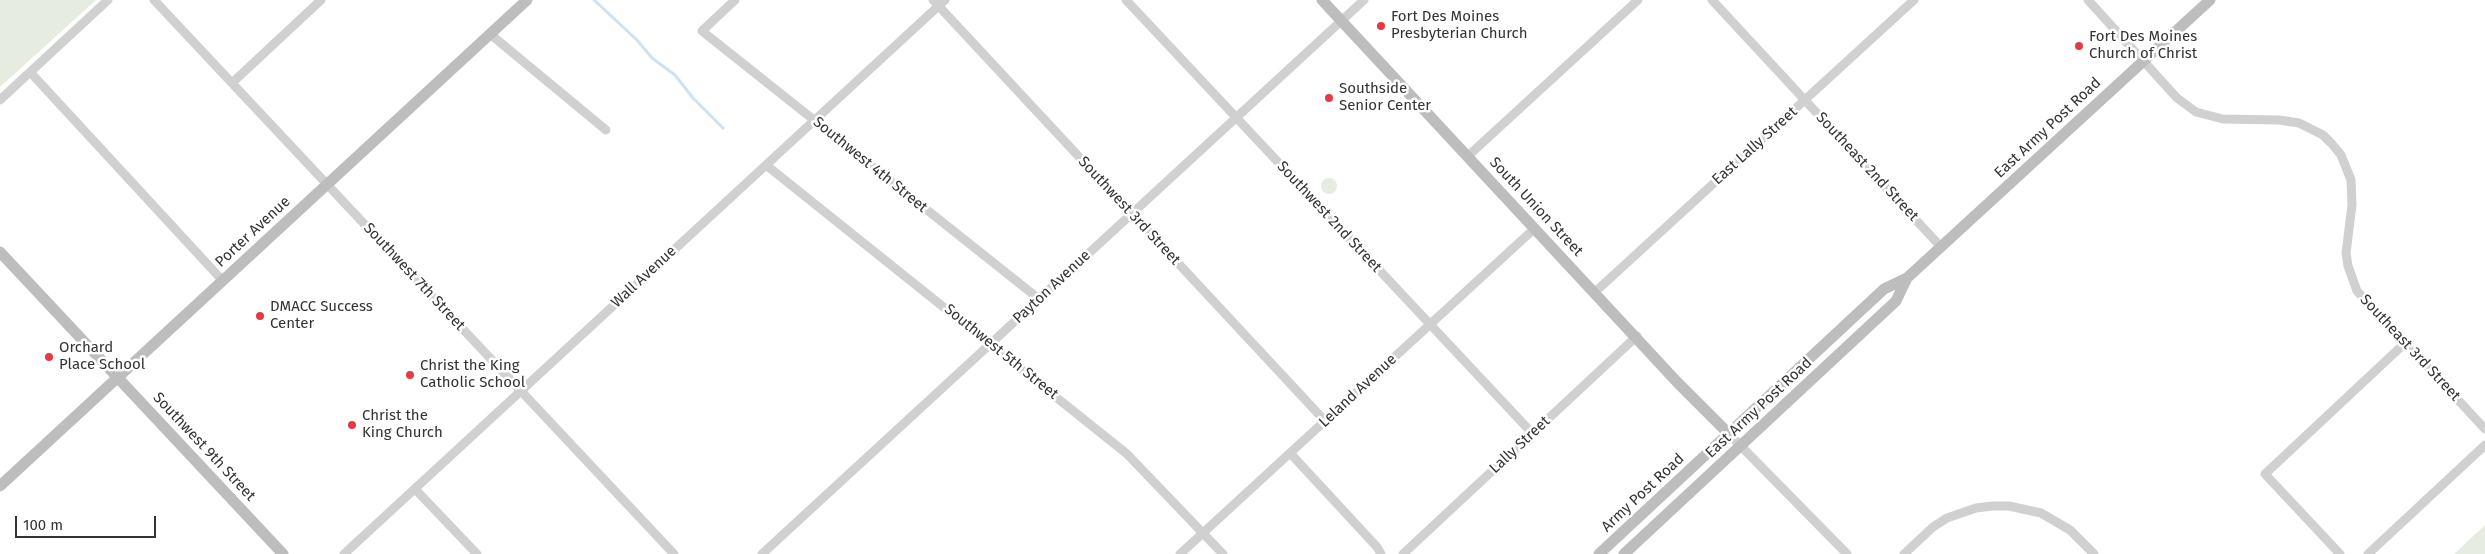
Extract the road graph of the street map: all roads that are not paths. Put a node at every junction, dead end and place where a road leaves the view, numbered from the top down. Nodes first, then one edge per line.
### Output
1 (108, 0) edge
2 (154, 0) edge
3 (322, 0) edge
4 (527, 0) edge
5 (735, 0) edge
6 (1126, 0) edge
7 (1322, 0) edge
8 (1364, 0) edge
9 (1638, 0) edge
10 (1712, 0) edge
11 (1914, 0) edge
12 (2088, 0) edge
13 (2210, 0) edge
14 (939, 2) edge
15 (1342, 20) junction
16 (490, 34) junction
17 (2143, 61) junction
18 (30, 72) junction
19 (232, 83) junction
20 (0, 100) edge
21 (1806, 100) junction
22 (1236, 117) junction
23 (814, 120) junction
24 (606, 130) dead end
25 (1468, 156) junction
26 (766, 165) junction
27 (327, 185) junction
28 (1132, 213) junction
29 (1535, 228) junction
30 (1941, 247) junction
31 (0, 252) edge
32 (1908, 278) junction
33 (223, 281) junction
34 (1596, 292) junction
35 (1039, 299) junction
36 (1430, 324) junction
37 (1636, 336) junction
38 (2405, 343) junction
39 (990, 344) junction
40 (118, 378) junction
41 (521, 391) junction
42 (1325, 421) junction
43 (2485, 429) edge
44 (1532, 434) junction
45 (1729, 434) junction
46 (2485, 444) edge
47 (1741, 446) junction
48 (1290, 453) junction
49 (0, 486) edge
50 (415, 488) junction
51 (1203, 533) junction
52 (283, 554) edge
53 (344, 554) edge
54 (477, 554) edge
55 (674, 554) edge
56 (762, 554) edge
57 (1180, 554) edge
58 (1223, 554) edge
59 (1381, 554) edge
60 (1403, 554) edge
61 (1599, 554) edge
62 (1624, 554) edge
63 (1847, 554) edge
64 (1904, 554) edge
65 (2094, 554) edge
66 (2340, 554) edge
67 (2368, 554) edge

1 - 18 street
2 - 19 street, Southwest 7th Street
3 - 19 street
4 - 16 main road, Porter Avenue
5 - 23 street, Southwest 4th Street
6 - 22 street, Southwest 2nd Street
7 - 15 main road, South Union Street
8 - 15 street, Payton Avenue
9 - 25 street
10 - 21 street, Southeast 2nd Street
11 - 21 street, East Lally Street
12 - 17 street, Southeast 3rd Street
13 - 17 main road, East Army Post Road
14 - 23 street, Wall Avenue
14 - 28 street, Southwest 3rd Street
15 - 22 street, Payton Avenue
15 - 25 main road, South Union Street
16 - 24 street
16 - 27 main road, Porter Avenue
17 - 30 main road, East Army Post Road
17 - 38 street, Southeast 3rd Street
18 - 20 street
18 - 33 street
19 - 27 street, Southwest 7th Street
21 - 30 street, Southeast 2nd Street
21 - 34 street, East Lally Street
22 - 28 street, Payton Avenue
22 - 36 street, Southwest 2nd Street
23 - 26 street, Wall Avenue
23 - 35 street, Southwest 4th Street
25 - 29 main road, South Union Street
26 - 39 street, Southwest 5th Street
26 - 41 street, Wall Avenue
27 - 33 main road, Porter Avenue
27 - 41 street, Southwest 7th Street
28 - 35 street, Payton Avenue
28 - 42 street, Southwest 3rd Street
29 - 34 main road, South Union Street
29 - 36 street, Leland Avenue
30 - 32 main road, East Army Post Road
31 - 40 main road, Southwest 9th Street
32 - 45 main road, East Army Post Road
32 - 47 main road, East Army Post Road
33 - 40 main road, Porter Avenue
34 - 37 main road, South Union Street
35 - 39 street, Payton Avenue
36 - 42 street, Leland Avenue
36 - 44 street, Southwest 2nd Street
37 - 44 street, Lally Street
37 - 45 main road, South Union Street
38 - 43 street, Southeast 3rd Street
38 - 66 street
39 - 51 street, Southwest 5th Street
39 - 56 street, Payton Avenue
40 - 49 main road, Porter Avenue
40 - 52 main road, Southwest 9th Street
41 - 50 street, Wall Avenue
41 - 55 street, Southwest 7th Street
42 - 48 street, Leland Avenue
44 - 60 street, Lally Street
45 - 47 street
45 - 61 main road, Army Post Road
46 - 67 street
47 - 62 main road, East Army Post Road
47 - 63 street
48 - 51 street, Leland Avenue
48 - 59 street
50 - 53 street, Wall Avenue
50 - 54 street
51 - 57 street, Leland Avenue
51 - 58 street, Southwest 5th Street
64 - 65 street

